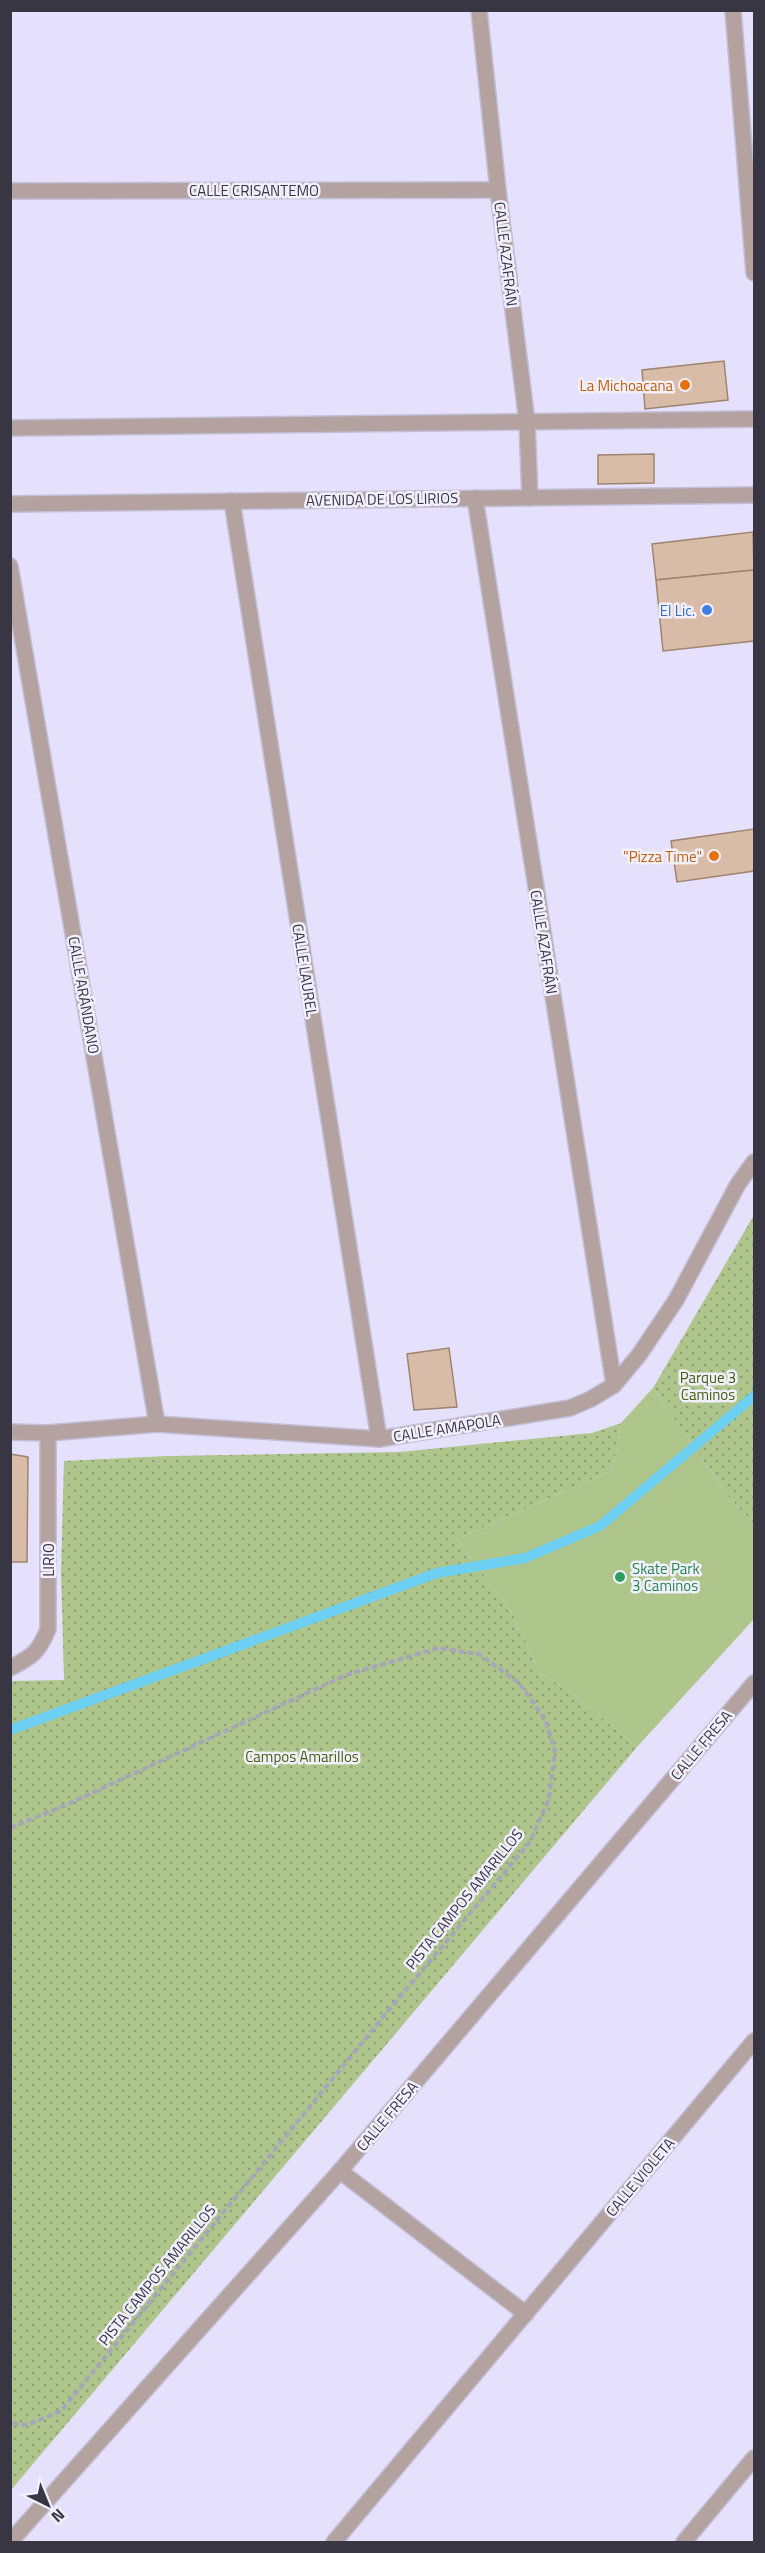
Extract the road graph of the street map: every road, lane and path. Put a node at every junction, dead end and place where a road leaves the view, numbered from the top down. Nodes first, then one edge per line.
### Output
1 (479, 10) edge
2 (733, 10) edge
3 (498, 190) junction
4 (10, 191) edge
5 (754, 273) edge
6 (754, 419) edge
7 (526, 422) junction
8 (10, 428) edge
9 (754, 495) edge
10 (475, 498) junction
11 (530, 498) junction
12 (232, 501) junction
13 (10, 504) edge
14 (10, 566) edge
15 (754, 1162) edge
16 (614, 1385) junction
17 (157, 1424) junction
18 (10, 1432) edge
19 (48, 1433) junction
20 (379, 1439) junction
21 (10, 1668) edge
22 (754, 1683) edge
23 (10, 1828) edge
24 (754, 2041) edge
25 (340, 2171) junction
26 (526, 2314) junction
27 (10, 2423) edge
28 (754, 2458) edge
29 (10, 2541) edge
30 (334, 2542) edge
31 (684, 2542) edge

1 - 3 street, CALLE AZAFRÁN
2 - 5 street
3 - 4 street, CALLE CRISANTEMO
3 - 7 street, CALLE AZAFRÁN
6 - 7 street
7 - 8 street
7 - 11 street, CALLE AZAFRÁN
9 - 11 street, AVENIDA DE LOS LIRIOS
10 - 11 street, AVENIDA DE LOS LIRIOS
10 - 12 street, AVENIDA DE LOS LIRIOS
10 - 16 street, CALLE AZAFRÁN
12 - 13 street, AVENIDA DE LOS LIRIOS
12 - 20 street, CALLE LAUREL
14 - 17 street, CALLE ARÁNDANO
15 - 16 street, CALLE AMAPOLA
16 - 20 street, CALLE AMAPOLA
17 - 19 street, CALLE AMAPOLA
17 - 20 street, CALLE AMAPOLA
18 - 19 street, CALLE AMAPOLA
19 - 21 street, LIRIO
22 - 25 street, CALLE FRESA
23 - 27 path, PISTA CAMPOS AMARILLOS
24 - 26 street, CALLE VIOLETA
25 - 26 street
25 - 29 street, CALLE FRESA
26 - 30 street, CALLE VIOLETA
28 - 31 street

